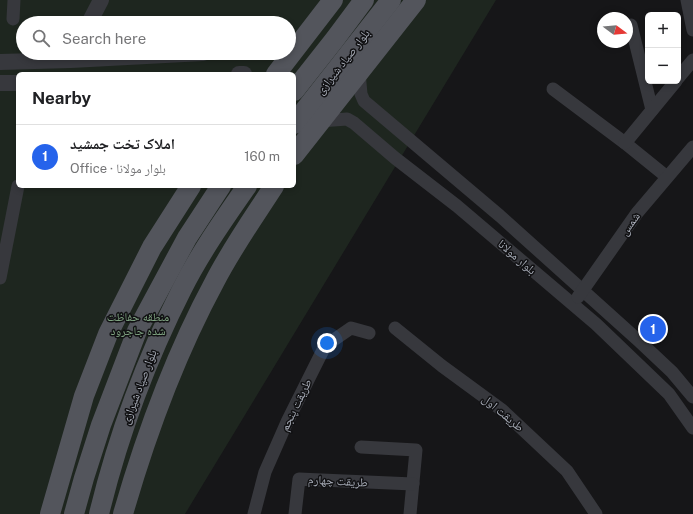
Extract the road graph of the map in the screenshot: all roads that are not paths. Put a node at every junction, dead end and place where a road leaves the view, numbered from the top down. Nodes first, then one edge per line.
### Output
1 (14, 0) edge
2 (101, 0) edge
3 (333, 0) edge
4 (364, 0) edge
5 (391, 0) edge
6 (416, 0) edge
7 (687, 0) edge
8 (93, 16) edge
9 (13, 19) dead end
10 (693, 30) edge
11 (633, 33) edge
12 (296, 43) edge
13 (100, 60) edge
14 (284, 60) edge
15 (693, 60) edge
16 (0, 62) edge
17 (70, 62) edge
18 (277, 72) edge
19 (359, 72) junction
20 (681, 74) edge
21 (0, 83) edge
22 (16, 83) edge
23 (674, 84) edge
24 (296, 88) edge
25 (553, 89) dead end
26 (652, 110) junction
27 (296, 121) edge
28 (320, 121) junction
29 (625, 143) junction
30 (693, 147) edge
31 (296, 152) edge
32 (667, 177) junction
33 (18, 188) edge
34 (190, 188) edge
35 (220, 188) edge
36 (246, 188) edge
37 (273, 188) edge
38 (0, 278) edge
39 (583, 291) junction
40 (571, 304) junction
41 (395, 328) dead end
42 (369, 333) dead end
43 (693, 397) edge
44 (693, 428) edge
45 (360, 447) dead end
46 (413, 484) junction
47 (50, 514) edge
48 (74, 514) edge
49 (99, 514) edge
50 (123, 514) edge
51 (254, 514) edge
52 (295, 514) edge
53 (410, 514) edge
54 (596, 514) edge

1 - 9 street
2 - 8 street
3 - 12 main road
4 - 24 main road, بلوار صیاد شیرازی
5 - 27 main road, بلوار صیاد شیرازی
6 - 19 main road
7 - 10 street
11 - 26 street
13 - 17 street
14 - 18 main road
15 - 20 street
16 - 17 street
19 - 28 main road
19 - 39 street, بلوار مولانا
21 - 22 street
23 - 26 street
25 - 29 street
26 - 29 street
28 - 31 main road
28 - 40 street, بلوار مولانا
29 - 32 street
30 - 32 street, شمس
32 - 39 street, شمس
33 - 38 street
34 - 47 main road
35 - 48 main road, بلوار صیاد شیرازی
36 - 49 main road, بلوار صیاد شیرازی
37 - 50 main road
39 - 40 street, شمس
39 - 43 street, بلوار مولانا
40 - 44 street, بلوار مولانا
41 - 54 street, طریقت اول
42 - 51 street, طریقت پنجم
45 - 46 street
46 - 52 street, طریقت چهارم
46 - 53 street

